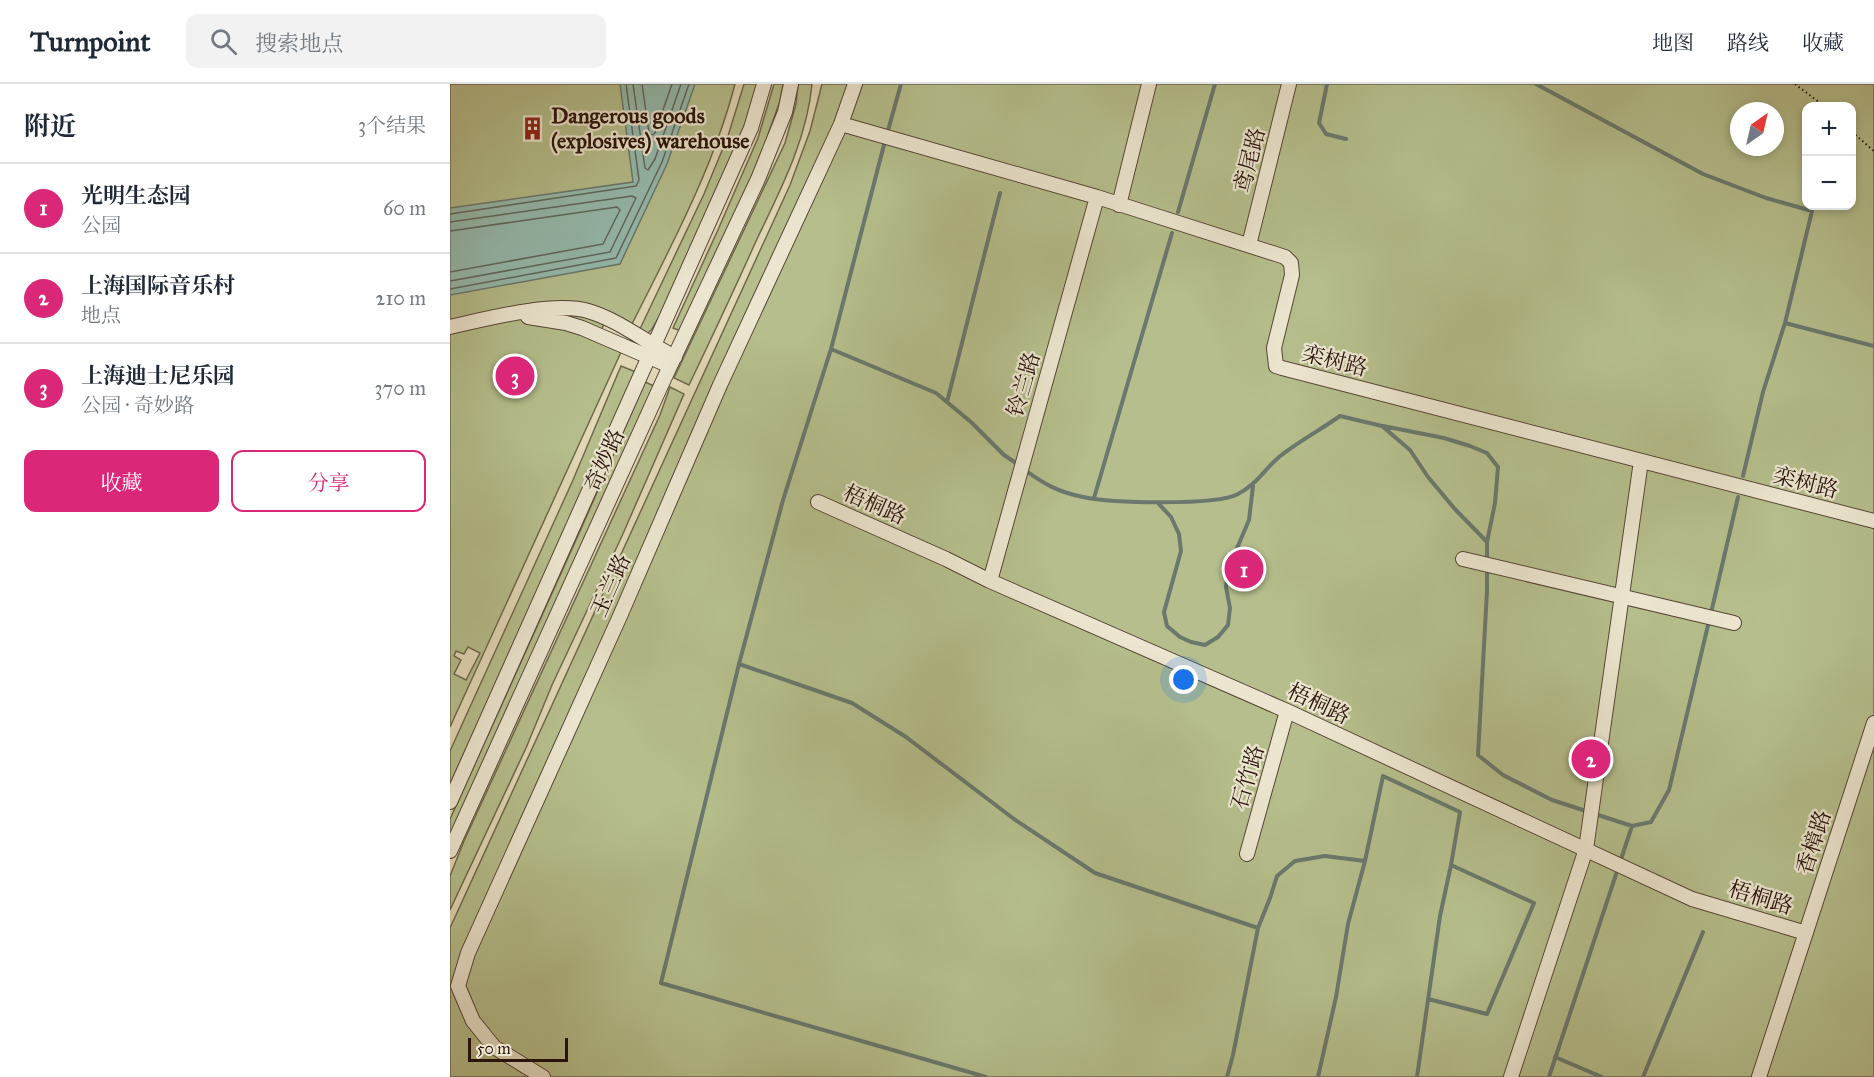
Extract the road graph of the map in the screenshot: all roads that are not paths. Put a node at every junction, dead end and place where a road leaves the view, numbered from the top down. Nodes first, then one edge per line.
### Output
1 (764, 84) edge
2 (791, 84) edge
3 (855, 84) edge
4 (1149, 84) edge
5 (1289, 84) edge
6 (841, 124) junction
7 (1097, 198) junction
8 (1119, 205) junction
9 (1250, 245) junction
10 (450, 327) edge
11 (652, 352) junction
12 (672, 362) junction
13 (1641, 461) junction
14 (818, 502) dead end
15 (1874, 521) edge
16 (1463, 558) dead end
17 (990, 581) junction
18 (1622, 597) junction
19 (1734, 623) dead end
20 (1287, 711) junction
21 (1874, 723) edge
22 (450, 802) edge
23 (1586, 849) junction
24 (450, 851) edge
25 (1247, 854) dead end
26 (1806, 933) junction
27 (543, 1077) edge
28 (1511, 1077) edge
29 (1759, 1077) edge

1 - 11 street, 奇妙路
2 - 12 street, 奇妙路
3 - 6 street, 玉兰路
4 - 8 street
5 - 9 street, 鸢尾路
6 - 7 street, 栾树路
6 - 27 street, 玉兰路
7 - 8 street, 栾树路
7 - 17 street, 铃兰路
8 - 9 street, 栾树路
9 - 13 street, 栾树路
10 - 11 street
11 - 12 street
11 - 22 street, 奇妙路
12 - 24 street, 奇妙路
13 - 15 street, 栾树路
13 - 18 street
14 - 17 street, 梧桐路
16 - 18 street
17 - 20 street, 梧桐路
18 - 19 street
18 - 23 street
20 - 23 street, 梧桐路
20 - 25 street, 石竹路
21 - 26 street, 香樟路
23 - 26 street, 梧桐路
23 - 28 street
26 - 29 street, 香樟路

